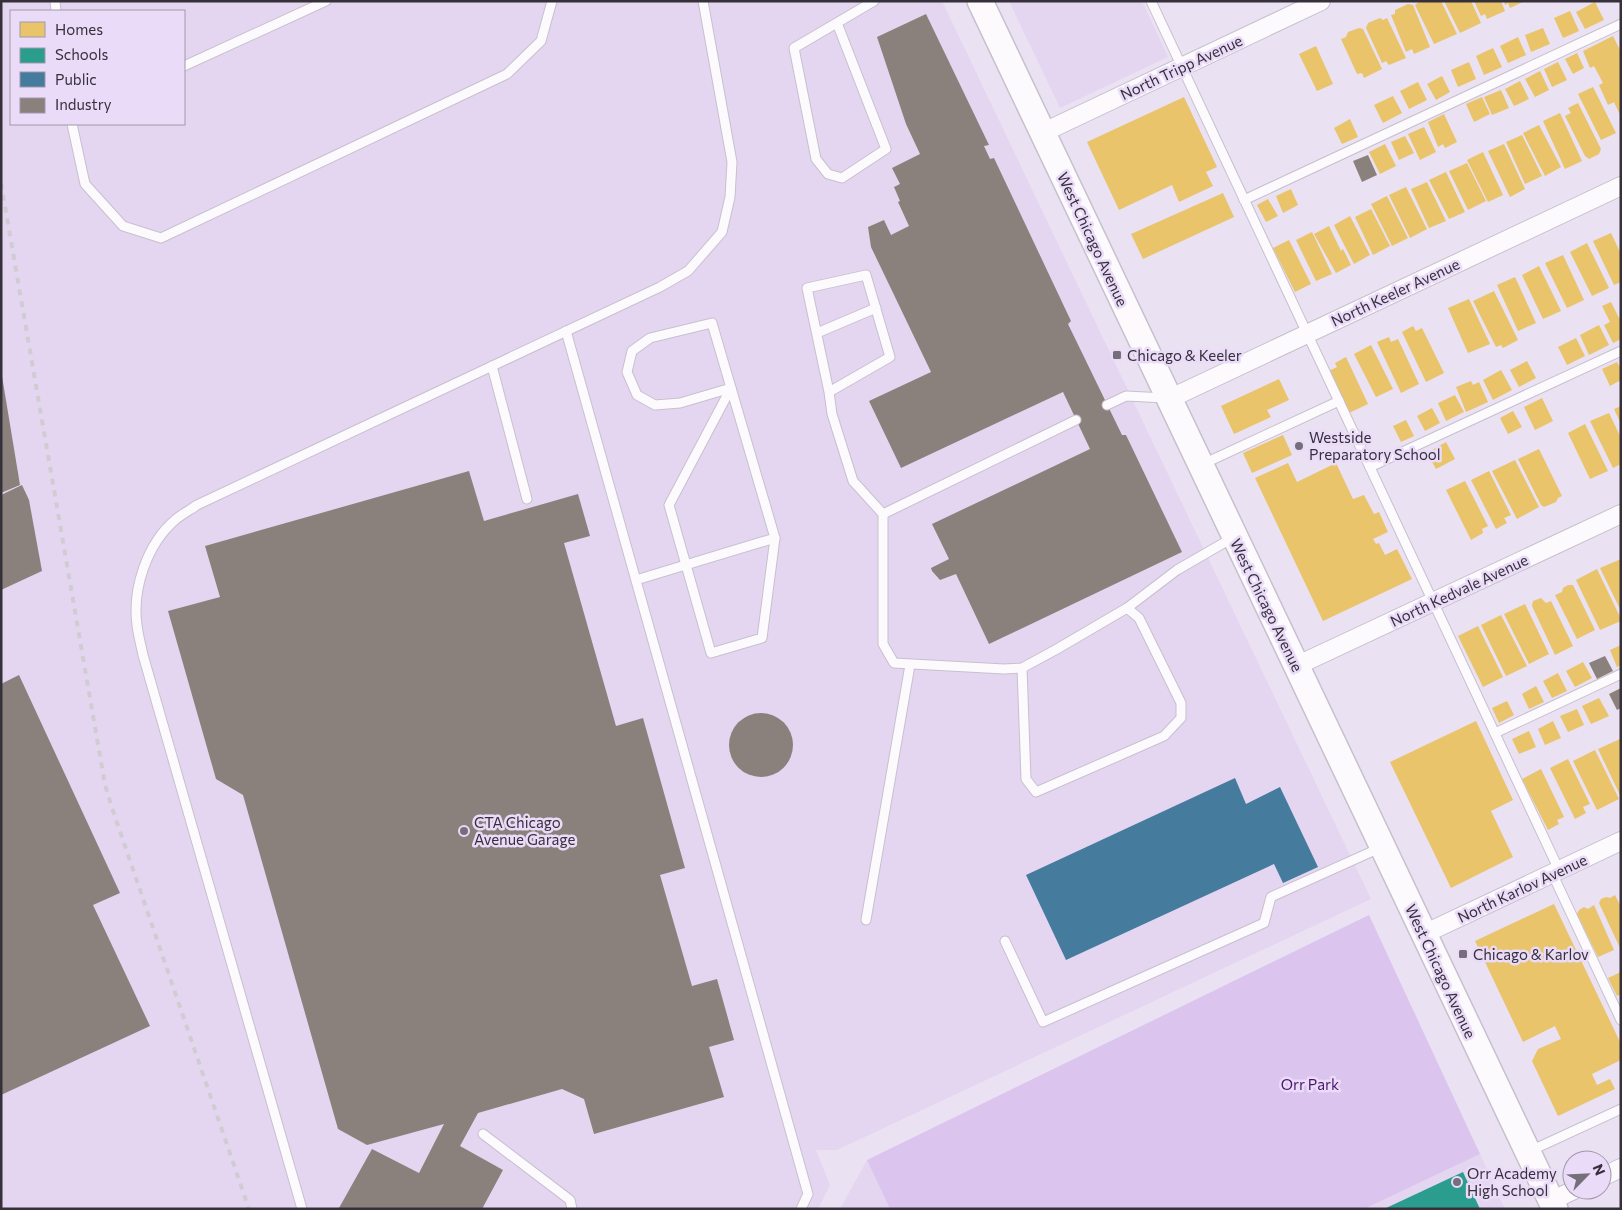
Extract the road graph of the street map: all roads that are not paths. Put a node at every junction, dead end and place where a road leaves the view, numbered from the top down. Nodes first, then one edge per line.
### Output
1 (326, 1) edge
2 (552, 1) edge
3 (704, 1) edge
4 (874, 1) edge
5 (980, 1) edge
6 (1151, 1) edge
7 (1320, 1) edge
8 (837, 23) junction
9 (1621, 24) edge
10 (185, 66) edge
11 (1182, 67) junction
12 (72, 125) edge
13 (1042, 133) junction
14 (1621, 186) edge
15 (1244, 200) junction
16 (876, 308) junction
17 (566, 332) junction
18 (816, 332) junction
19 (1307, 334) junction
20 (1621, 350) edge
21 (492, 366) junction
22 (731, 388) junction
23 (829, 392) junction
24 (1169, 398) junction
25 (1339, 401) junction
26 (1107, 405) dead end
27 (1076, 420) dead end
28 (1200, 465) junction
29 (1370, 467) junction
30 (527, 499) dead end
31 (883, 514) junction
32 (1621, 514) edge
33 (1234, 537) junction
34 (775, 538) junction
35 (687, 565) junction
36 (636, 580) junction
37 (1433, 602) junction
38 (1127, 608) junction
39 (910, 665) junction
40 (1296, 666) junction
41 (1022, 668) junction
42 (1621, 674) edge
43 (1495, 733) junction
44 (1621, 841) edge
45 (1382, 847) junction
46 (1556, 872) junction
47 (866, 920) dead end
48 (1424, 934) junction
49 (1005, 941) dead end
50 (1618, 1008) edge
51 (1621, 1020) edge
52 (1621, 1109) edge
53 (483, 1134) dead end
54 (1528, 1152) junction
55 (1553, 1205) edge
56 (302, 1209) edge
57 (572, 1209) edge
58 (801, 1209) edge

1 - 10 lane
2 - 12 lane
3 - 17 lane
4 - 8 lane
5 - 13 main road, West Chicago Avenue
6 - 11 lane
7 - 11 street, North Tripp Avenue
8 - 8 lane
9 - 15 lane
11 - 13 street, North Tripp Avenue
11 - 15 lane
13 - 24 main road, West Chicago Avenue
14 - 19 street, North Keeler Avenue
15 - 19 lane
16 - 18 lane
16 - 18 lane
16 - 23 lane
17 - 21 lane
17 - 36 lane
18 - 23 lane
19 - 24 street, North Keeler Avenue
19 - 25 lane
20 - 29 lane
21 - 30 lane
21 - 56 lane
22 - 22 lane
22 - 34 lane
22 - 35 lane
23 - 31 lane
24 - 26 lane
24 - 28 main road, West Chicago Avenue
25 - 28 lane
25 - 29 lane
27 - 31 lane
28 - 33 main road, West Chicago Avenue
29 - 37 lane
31 - 39 lane
32 - 37 street, North Kedvale Avenue
33 - 38 lane
33 - 40 main road, West Chicago Avenue
34 - 35 lane
34 - 35 lane
35 - 36 lane
36 - 58 lane
37 - 40 street, North Kedvale Avenue
37 - 43 lane
38 - 41 lane
38 - 41 lane
39 - 41 lane
39 - 47 lane
40 - 45 main road, West Chicago Avenue
42 - 43 lane
43 - 46 lane
44 - 46 street, North Karlov Avenue
45 - 48 main road, West Chicago Avenue
45 - 49 lane
46 - 48 street, North Karlov Avenue
46 - 50 lane
48 - 54 main road, West Chicago Avenue
50 - 51 lane
52 - 54 lane
53 - 57 lane
54 - 55 main road, West Chicago Avenue

